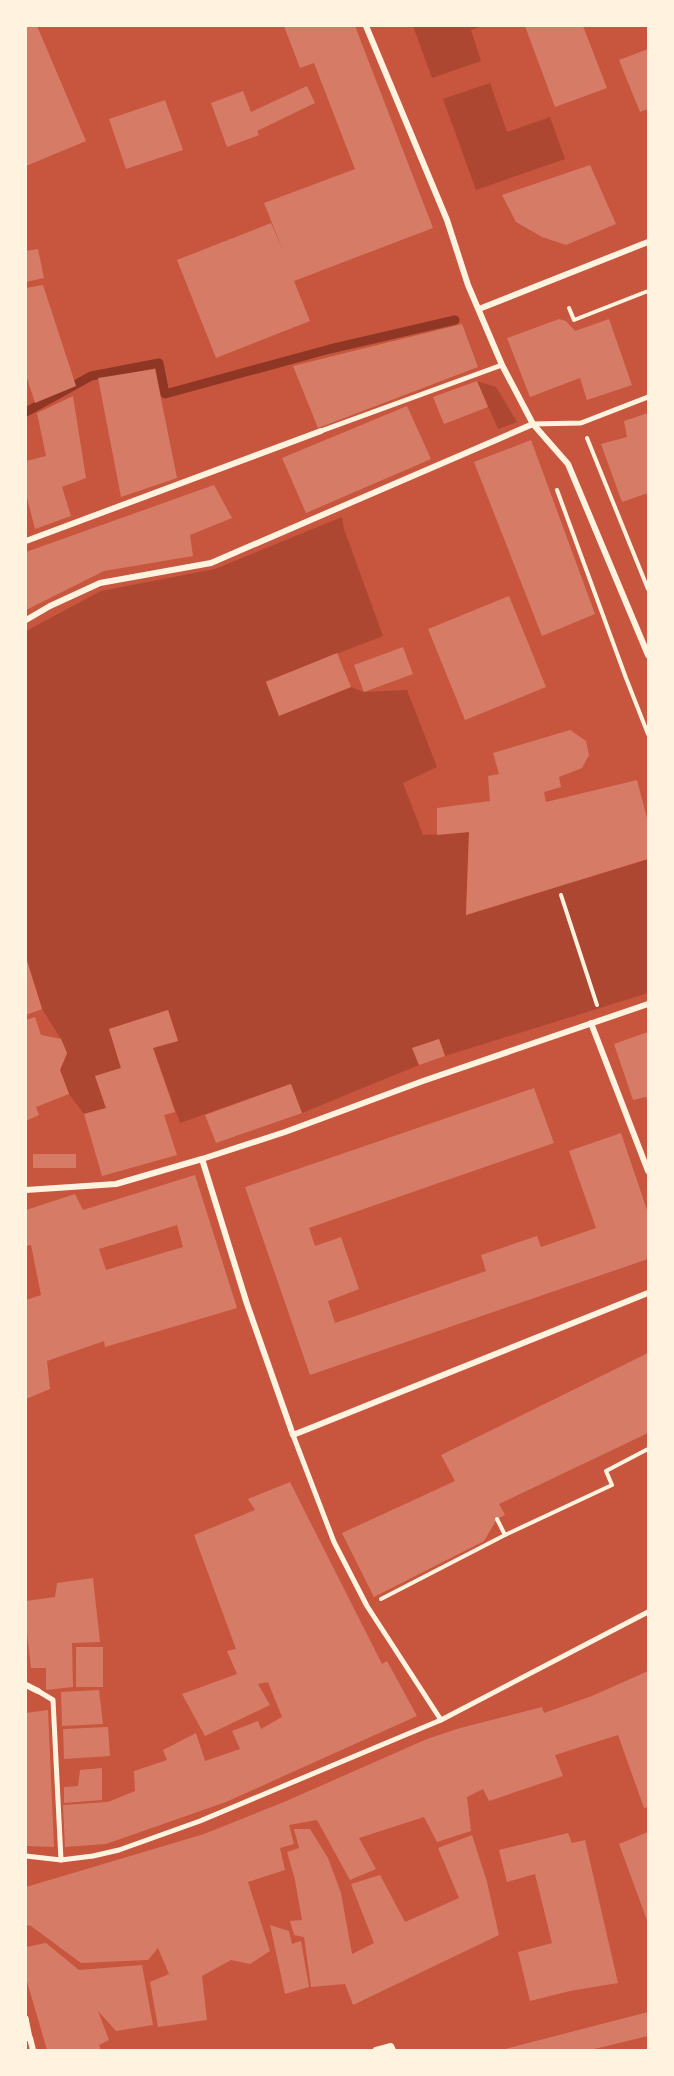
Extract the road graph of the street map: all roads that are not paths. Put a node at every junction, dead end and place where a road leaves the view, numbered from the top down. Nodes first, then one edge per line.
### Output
1 (366, 26) edge
2 (648, 242) edge
3 (479, 309) junction
4 (502, 365) junction
5 (648, 397) edge
6 (533, 424) junction
7 (321, 431) joint
8 (26, 541) edge
9 (26, 620) edge
10 (648, 655) edge
11 (648, 1004) edge
12 (591, 1023) junction
13 (202, 1159) junction
14 (648, 1171) edge
15 (26, 1190) edge
16 (648, 1293) edge
17 (294, 1436) junction
18 (648, 1612) edge
19 (26, 1685) edge
20 (38, 1691) joint
21 (441, 1720) junction
22 (26, 1856) edge
23 (61, 1860) junction
24 (26, 2018) edge
25 (28, 2038) edge
26 (392, 2048) edge
27 (33, 2050) edge
28 (376, 2050) edge

1 - 3 street
2 - 3 street
3 - 4 street
4 - 6 street
4 - 7 street
5 - 6 street
6 - 9 street
6 - 10 street
7 - 8 street
11 - 12 street
12 - 13 street
12 - 14 street
13 - 15 street
13 - 17 street
16 - 17 street
17 - 21 street
18 - 21 street
19 - 20 street
20 - 23 street
21 - 23 street
22 - 23 street
24 - 25 street
25 - 27 street
26 - 28 street

